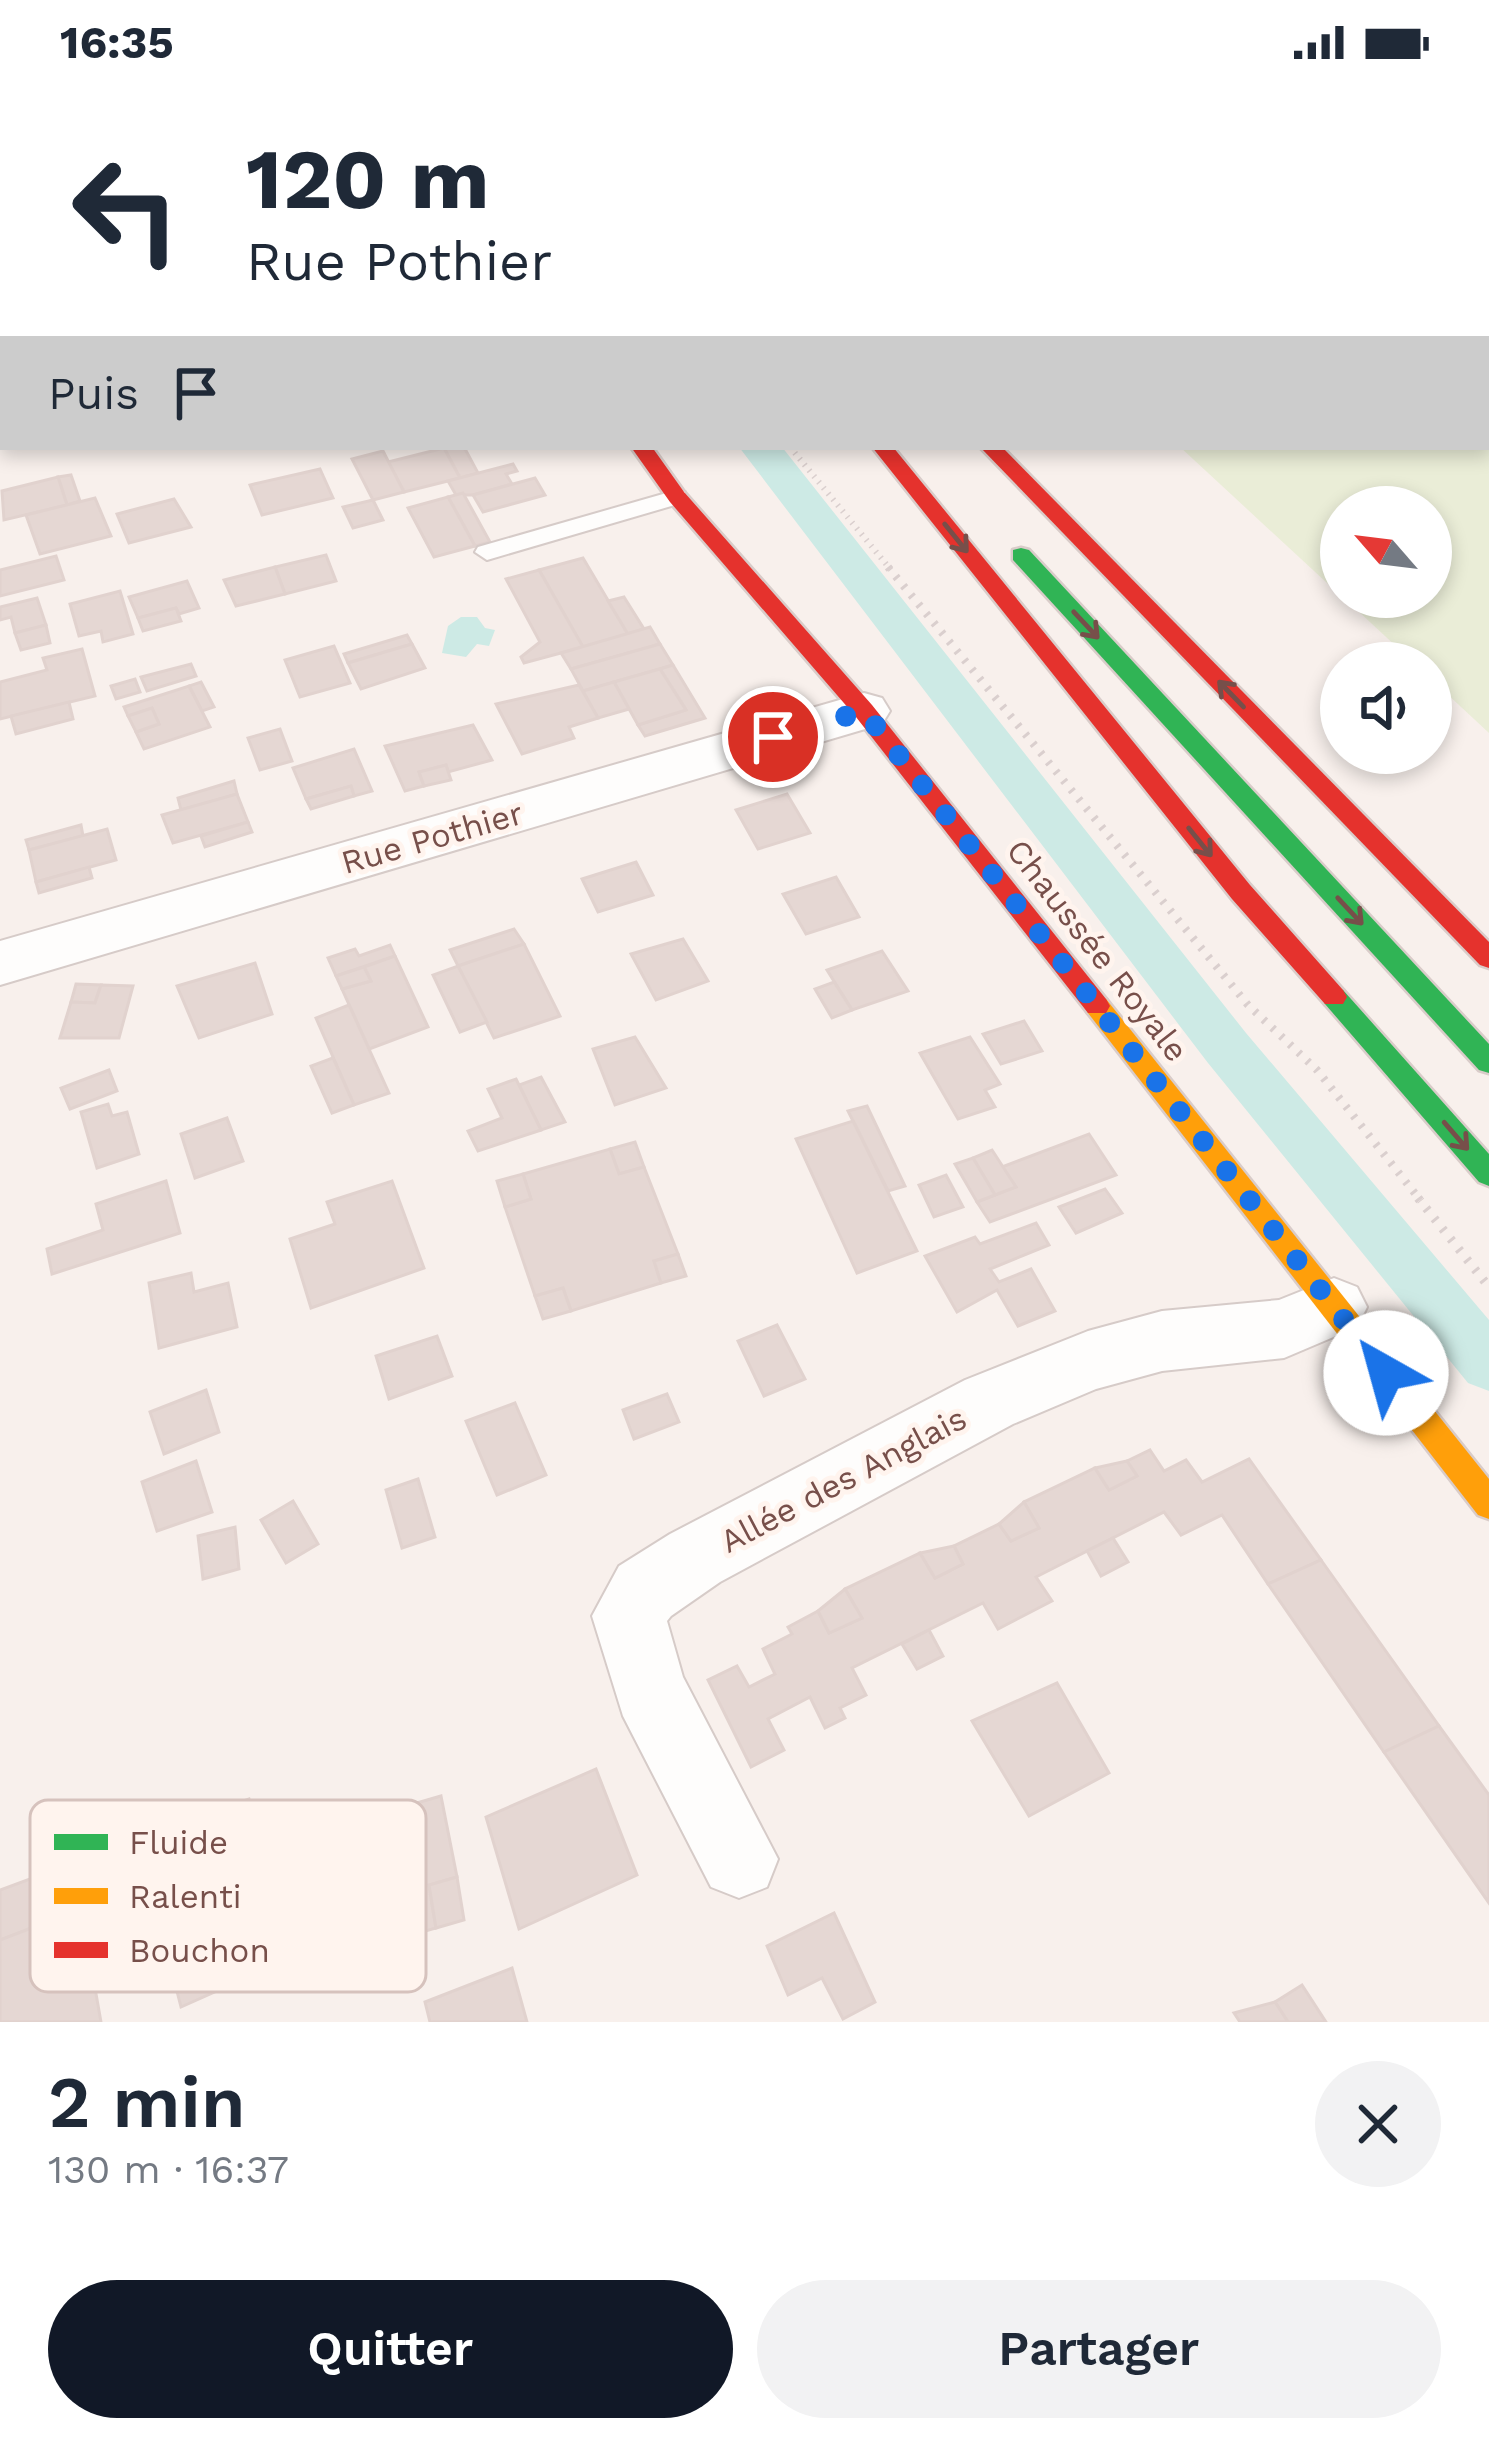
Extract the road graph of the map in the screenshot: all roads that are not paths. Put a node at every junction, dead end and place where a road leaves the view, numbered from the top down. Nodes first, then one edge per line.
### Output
1 (643, 450) edge
2 (884, 450) edge
3 (993, 450) edge
4 (677, 497) junction
5 (1000, 533) dead end
6 (488, 552) dead end
7 (864, 711) junction
8 (1489, 958) edge
9 (0, 962) edge
10 (1489, 1062) edge
11 (1489, 1174) edge
12 (1334, 1307) junction
13 (1489, 1504) edge
14 (740, 1859) dead end

1 - 4 main road, Chaussée Royale
2 -> 11 main road
8 -> 3 main road
4 - 6 lane
4 - 7 main road, Chaussée Royale
5 -> 10 main road
7 - 9 street, Rue Pothier
7 - 12 main road, Chaussée Royale
12 - 13 main road, Chaussée Royale
12 - 14 street, Allée des Anglais

